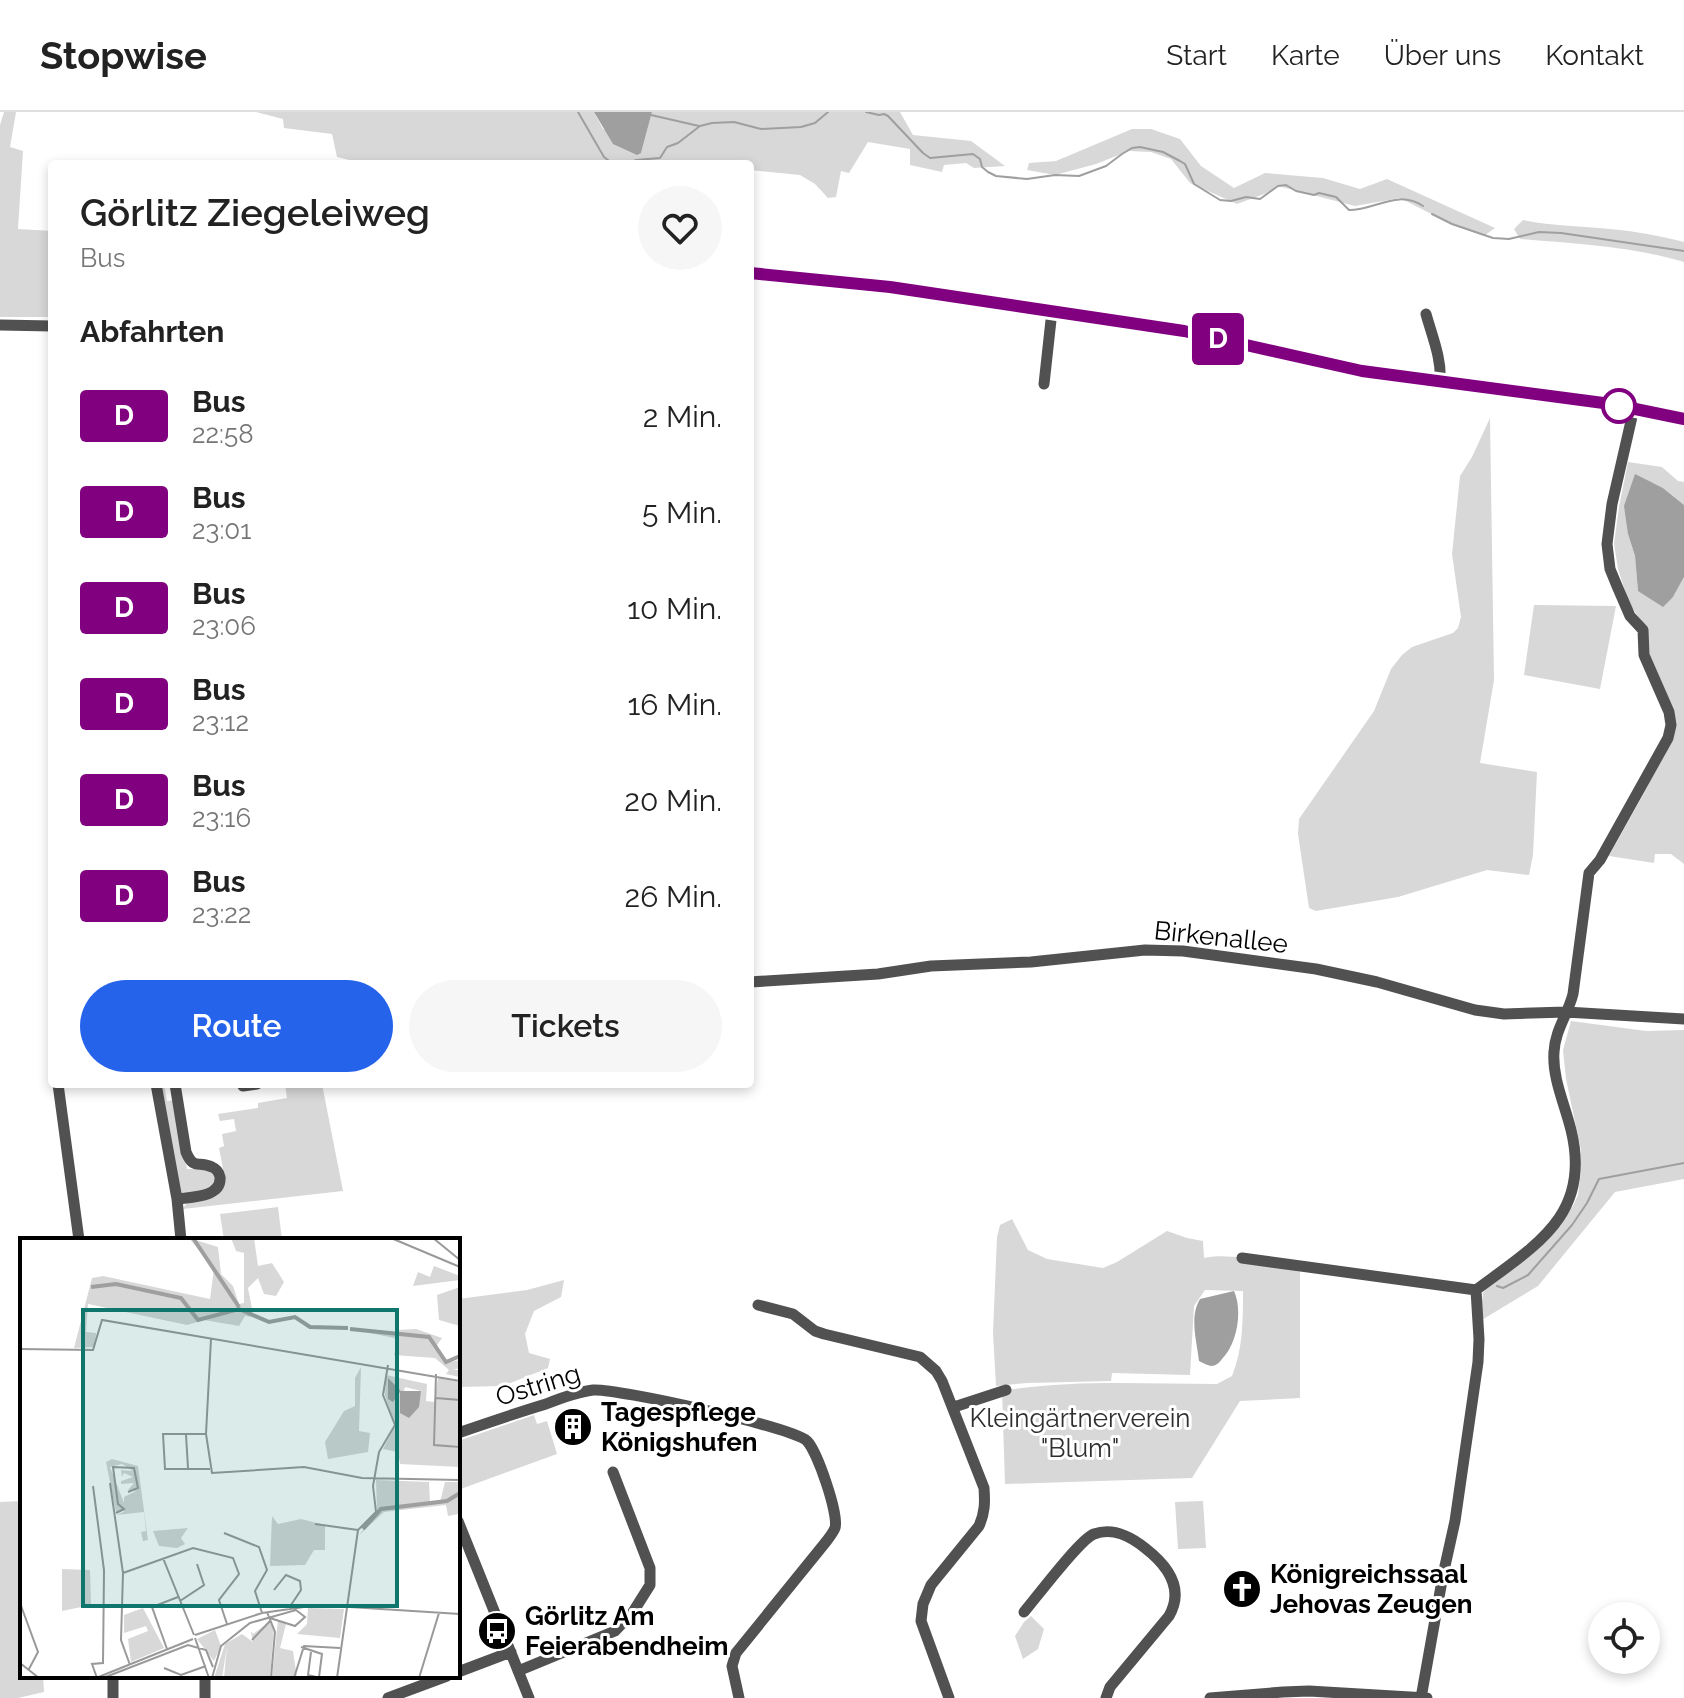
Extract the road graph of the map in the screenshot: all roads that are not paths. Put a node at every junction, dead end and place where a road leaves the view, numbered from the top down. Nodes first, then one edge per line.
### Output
1 (754, 273) edge
2 (1052, 311) junction
3 (1426, 314) dead end
4 (0, 325) edge
5 (48, 326) edge
6 (1440, 382) junction
7 (1044, 384) dead end
8 (1634, 408) junction
9 (1684, 419) edge
10 (754, 982) edge
11 (1566, 1012) junction
12 (1684, 1019) edge
13 (59, 1088) edge
14 (157, 1088) edge
15 (176, 1088) edge
16 (177, 1199) junction
17 (79, 1238) edge
18 (181, 1238) edge
19 (1242, 1258) dead end
20 (1476, 1290) junction
21 (758, 1305) dead end
22 (1006, 1390) dead end
23 (954, 1407) junction
24 (460, 1432) edge
25 (613, 1472) dead end
26 (460, 1526) edge
27 (1024, 1612) dead end
28 (511, 1652) junction
29 (460, 1671) edge
30 (518, 1671) junction
31 (442, 1678) edge
32 (388, 1698) edge
33 (529, 1698) edge
34 (739, 1698) edge
35 (949, 1698) edge
36 (1106, 1698) edge
37 (1210, 1698) edge
38 (1421, 1698) edge
39 (1427, 1698) edge

1 - 2 street
2 - 6 street
2 - 7 street
3 - 6 street
4 - 5 street
6 - 8 street
8 - 9 street
8 - 11 street
10 - 11 street, Birkenallee
11 - 12 street, Birkenallee
11 - 20 street
13 - 17 street
14 - 16 street
15 - 16 street
16 - 18 street
19 - 20 street
20 - 38 street
21 - 23 street
22 - 23 street
23 - 35 street
24 - 34 street, Ostring
25 - 30 street
26 - 28 street
27 - 36 street
28 - 29 street
28 - 30 street
30 - 33 street
31 - 32 street
37 - 38 street
38 - 39 street

